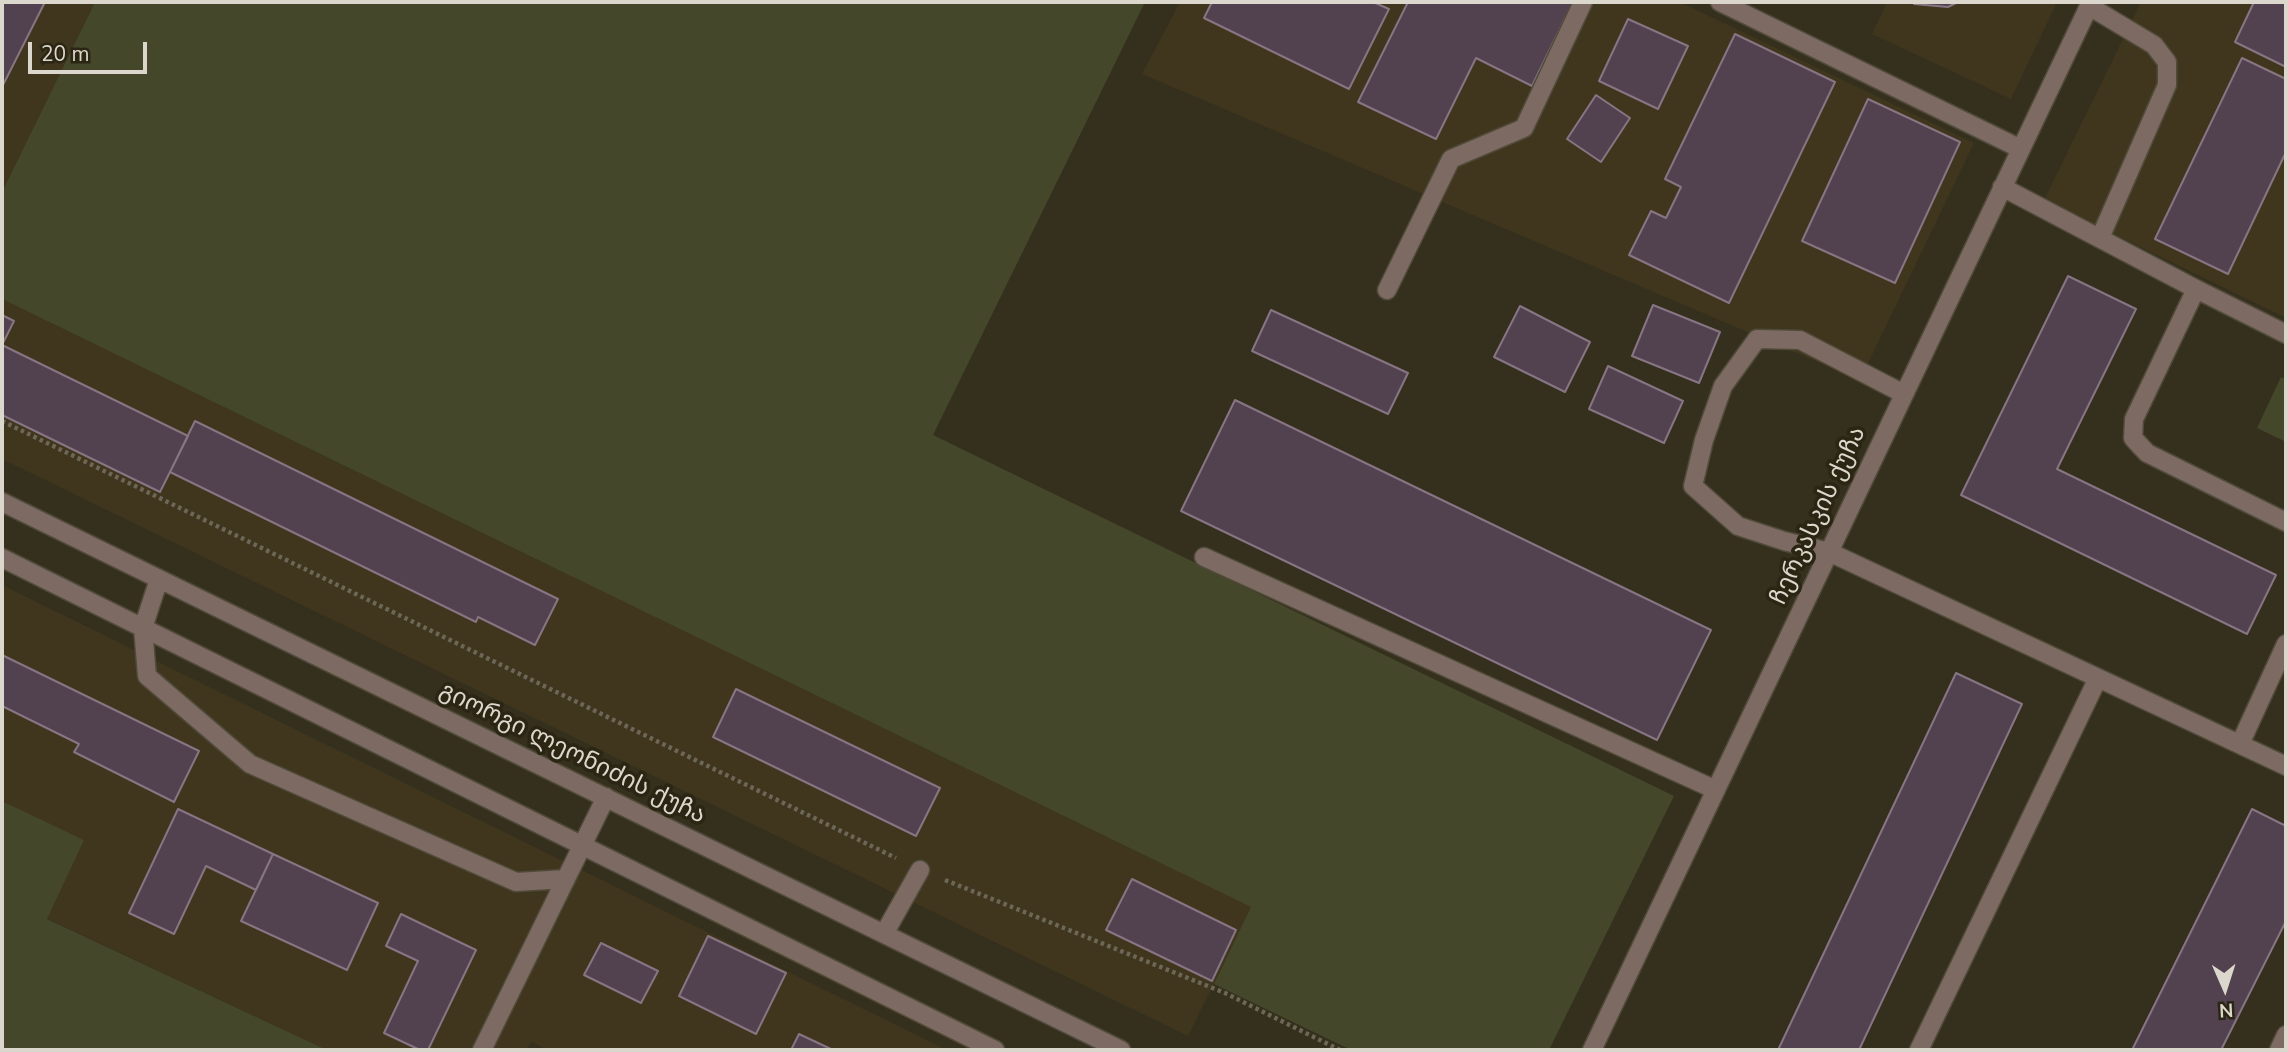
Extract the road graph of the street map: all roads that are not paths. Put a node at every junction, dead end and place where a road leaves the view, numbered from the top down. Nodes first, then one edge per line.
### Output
1 (1583, 2) edge
2 (1720, 2) edge
3 (2090, 4) edge
4 (2021, 149) junction
5 (2003, 187) junction
6 (2100, 239) junction
7 (2196, 289) junction
8 (1387, 290) dead end
9 (2286, 334) edge
10 (1904, 394) junction
11 (2, 502) edge
12 (2286, 522) edge
13 (1829, 552) junction
14 (1204, 557) dead end
15 (2, 558) edge
16 (159, 579) junction
17 (143, 628) junction
18 (2286, 644) edge
19 (2098, 678) junction
20 (2240, 744) junction
21 (2286, 765) edge
22 (1716, 790) junction
23 (606, 797) junction
24 (582, 845) junction
25 (920, 870) road end
26 (566, 879) junction
27 (884, 934) junction
28 (2286, 1035) edge
29 (482, 1050) edge
30 (995, 1050) edge
31 (1121, 1050) edge
32 (1592, 1050) edge
33 (1919, 1050) edge
34 (2279, 1050) edge

1 - 8 street
2 - 4 street
3 - 4 street, ჩერკასკის ქუჩა
3 - 6 street
4 - 5 street, ჩერკასკის ქუჩა
5 - 6 street
5 - 10 street, ჩერკასკის ქუჩა
6 - 7 street
7 - 9 street
7 - 12 street
10 - 13 street, ჩერკასკის ქუჩა
10 - 13 street
11 - 16 street, გიორგი ლეონიძის ქუჩა
13 - 19 street
13 - 22 street, ჩერკასკის ქუჩა
14 - 22 street
15 - 17 street
16 - 17 street
16 - 23 street, გიორგი ლეონიძის ქუჩა
17 - 24 street
17 - 26 street
18 - 20 street
19 - 20 street
19 - 33 street
20 - 21 street
22 - 32 street, ჩერკასკის ქუჩა
23 - 24 street
23 - 27 street, გიორგი ლეონიძის ქუჩა
24 - 26 street
24 - 30 street
25 - 27 street
26 - 29 street
27 - 31 street, გიორგი ლეონიძის ქუჩა
28 - 34 street

